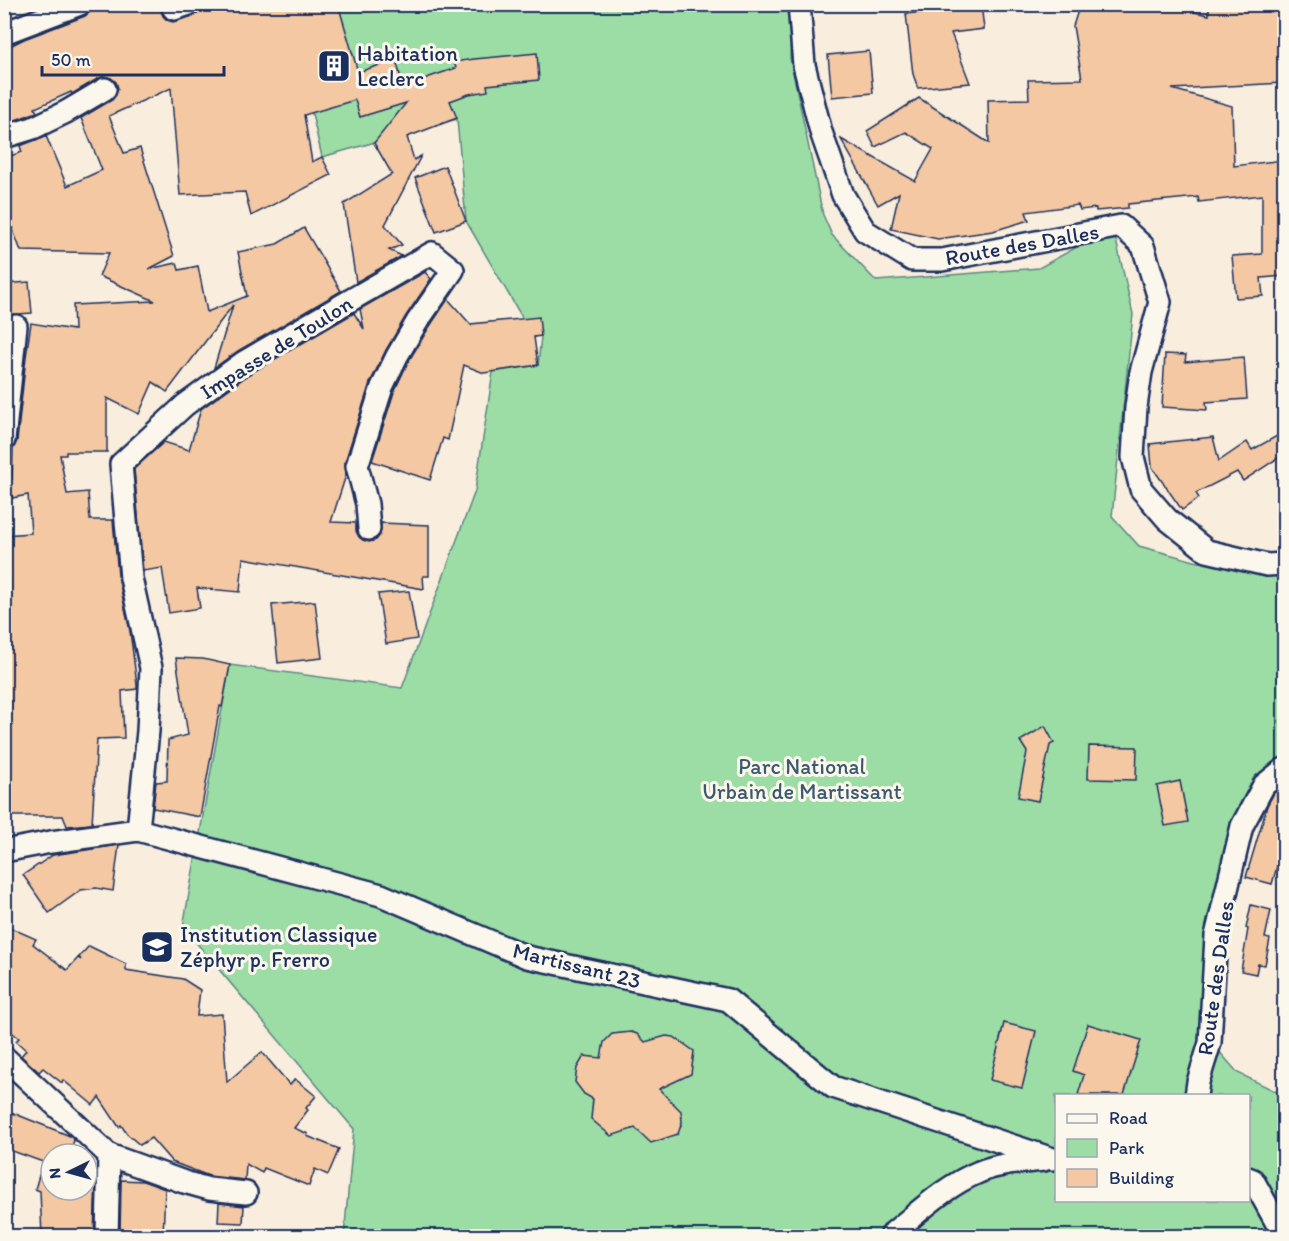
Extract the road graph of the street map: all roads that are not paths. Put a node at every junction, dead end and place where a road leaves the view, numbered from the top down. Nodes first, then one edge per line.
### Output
1 (80, 4) edge
2 (171, 4) edge
3 (189, 4) edge
4 (799, 4) edge
5 (4, 33) edge
6 (105, 89) dead end
7 (4, 137) edge
8 (15, 326) dead end
9 (4, 440) edge
10 (369, 529) dead end
11 (1284, 564) edge
12 (1284, 769) edge
13 (138, 830) junction
14 (4, 851) edge
15 (4, 1057) edge
16 (1196, 1094) edge
17 (109, 1155) junction
18 (1055, 1160) edge
19 (1250, 1179) edge
20 (246, 1193) dead end
21 (107, 1236) edge
22 (891, 1236) edge
23 (1282, 1236) edge

1 - 5 street
2 - 3 street
4 - 11 street, Route des Dalles
6 - 7 street
8 - 9 street
10 - 13 street, Impasse de Toulon
12 - 16 street, Route des Dalles
13 - 14 street, Martissant 23
13 - 18 street, Martissant 23
15 - 17 street
17 - 20 street
17 - 21 street
18 - 22 street
19 - 23 street

